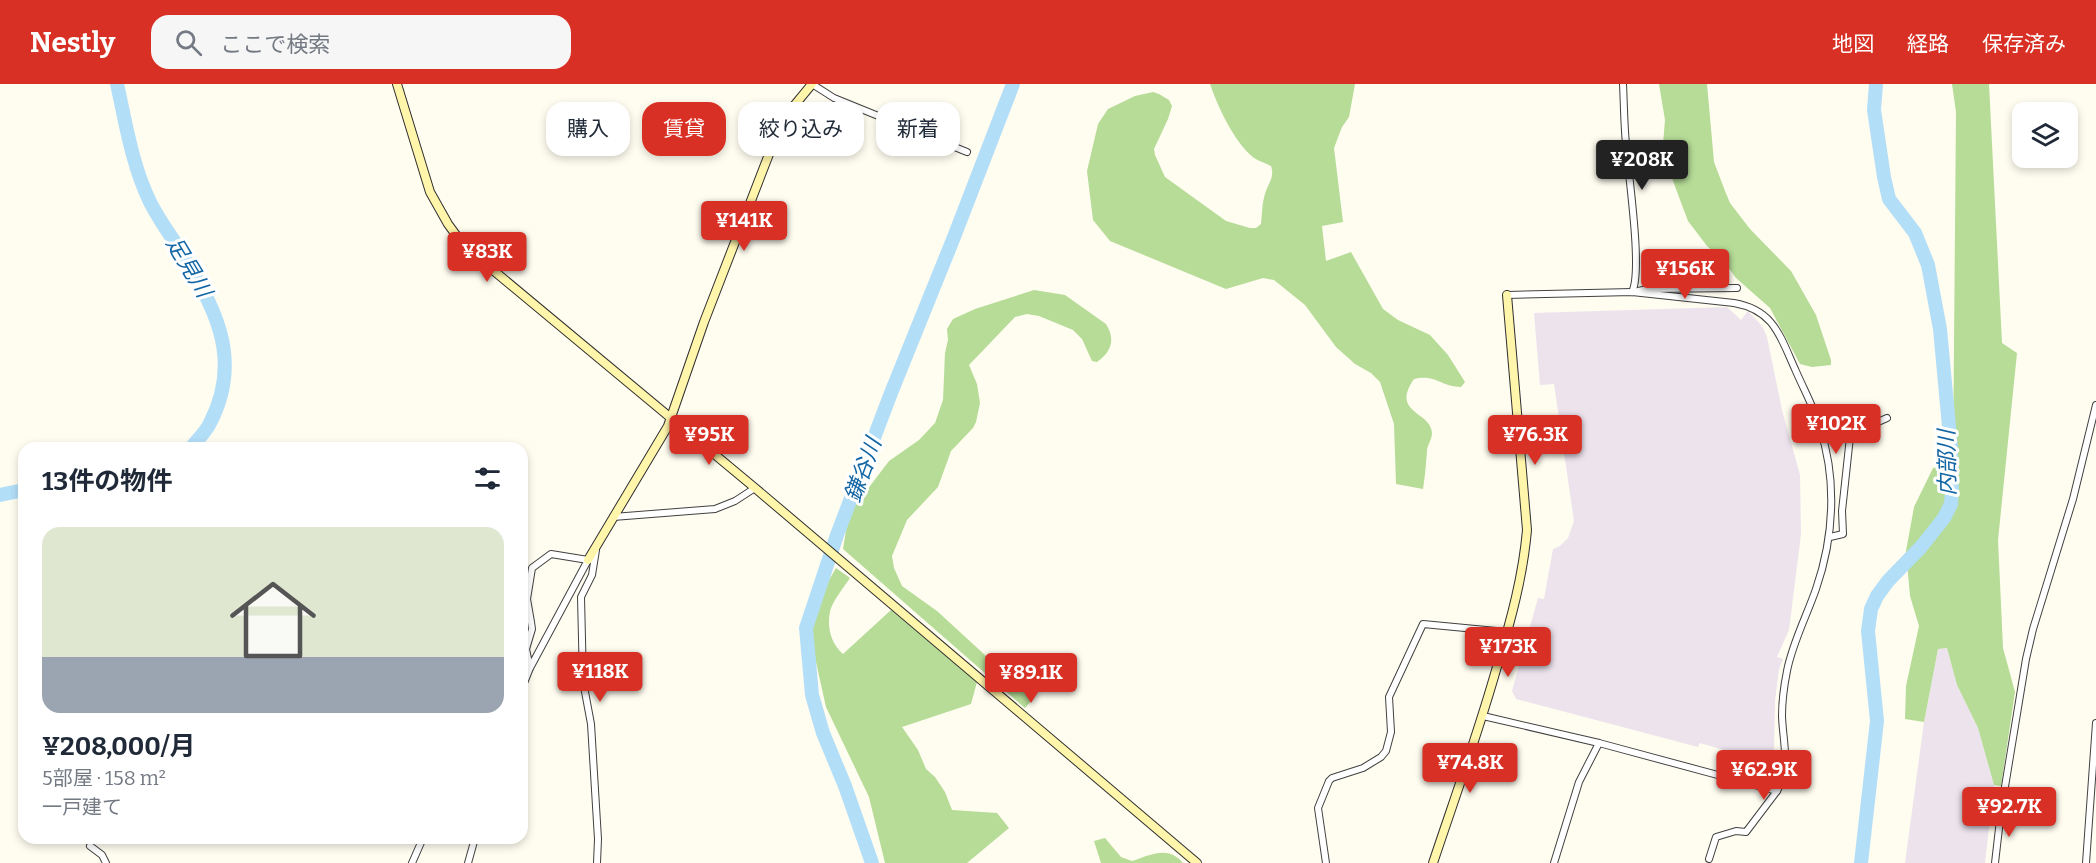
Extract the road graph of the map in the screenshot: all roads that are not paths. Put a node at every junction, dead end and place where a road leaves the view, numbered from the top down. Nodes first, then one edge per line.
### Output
1 (398, 84) edge
2 (812, 84) edge
3 (1623, 84) edge
4 (967, 153) dead end
5 (1737, 288) dead end
6 (1632, 292) junction
7 (1508, 295) joint
8 (2096, 405) edge
9 (670, 417) junction
10 (1887, 418) dead end
11 (755, 488) junction
12 (612, 517) junction
13 (1830, 537) junction
14 (597, 544) junction
15 (588, 560) junction
16 (528, 593) edge
17 (528, 605) edge
18 (1507, 632) junction
19 (528, 642) edge
20 (528, 659) edge
21 (530, 669) junction
22 (528, 674) edge
23 (1483, 716) junction
24 (2096, 723) edge
25 (1599, 743) junction
26 (1777, 792) junction
27 (420, 844) edge
28 (473, 844) edge
29 (90, 846) dead end
30 (1711, 862) edge
31 (106, 863) edge
32 (412, 863) edge
33 (468, 863) edge
34 (597, 863) edge
35 (1197, 863) edge
36 (1326, 863) edge
37 (1433, 863) edge
38 (1554, 863) edge
39 (1995, 863) edge
40 (2086, 863) edge

1 - 9 main road
2 - 4 street
2 - 9 main road
3 - 6 street
5 - 6 street
6 - 7 street
6 - 13 street
7 - 18 main road
8 - 39 street
9 - 11 main road
9 - 12 main road
10 - 13 street
11 - 12 street
11 - 35 main road
12 - 14 main road
13 - 26 street
14 - 15 main road
14 - 34 street
15 - 16 street
15 - 21 street
17 - 19 street
18 - 23 main road
18 - 36 street
20 - 21 street
21 - 22 street
23 - 25 street
23 - 37 main road
24 - 40 street
25 - 26 street
25 - 38 street
26 - 30 street
27 - 32 street
28 - 33 street
29 - 31 street

